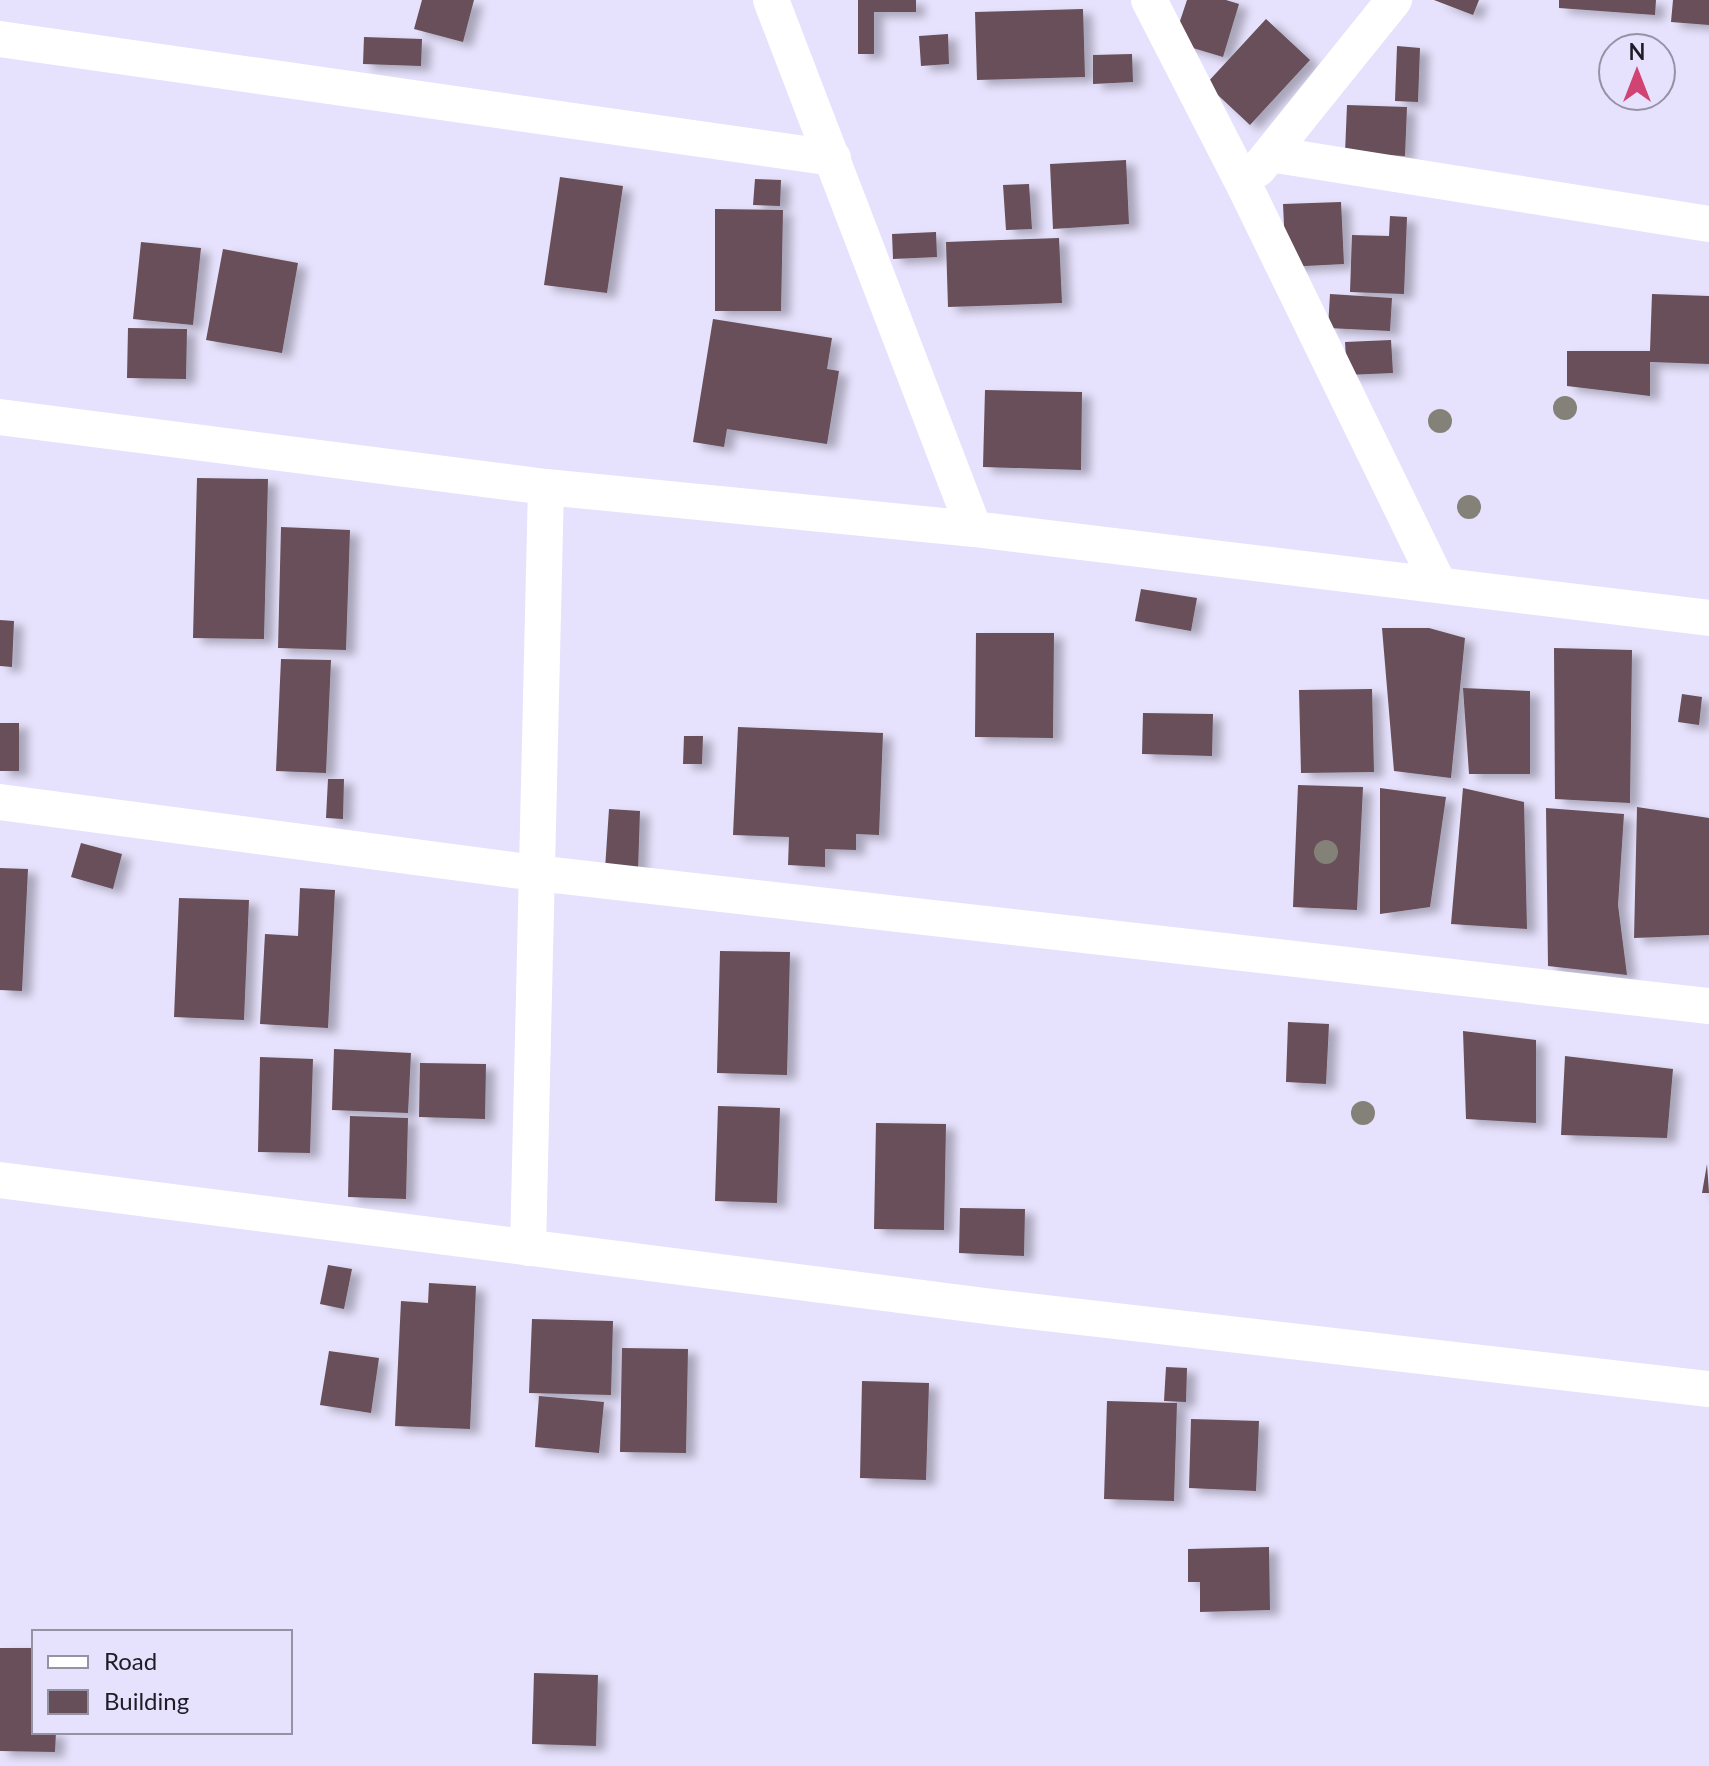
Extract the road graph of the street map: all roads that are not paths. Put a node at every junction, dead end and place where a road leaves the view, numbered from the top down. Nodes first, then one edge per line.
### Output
1 (771, 0) edge
2 (1149, 0) edge
3 (1394, 0) edge
4 (0, 39) edge
5 (1270, 154) junction
6 (833, 158) junction
7 (1245, 187) junction
8 (1709, 224) edge
9 (0, 417) edge
10 (546, 487) junction
11 (974, 529) junction
12 (1439, 585) junction
13 (1709, 618) edge
14 (0, 802) edge
15 (536, 873) junction
16 (1709, 1006) edge
17 (0, 1180) edge
18 (528, 1248) junction
19 (1709, 1389) edge

1 - 6 street
2 - 7 street
3 - 5 street
4 - 6 street
5 - 7 street
5 - 8 street
6 - 11 street
7 - 12 street
9 - 10 street
10 - 11 street
10 - 15 street
11 - 12 street
12 - 13 street
14 - 15 street
15 - 16 street
15 - 18 street
17 - 18 street
18 - 19 street

